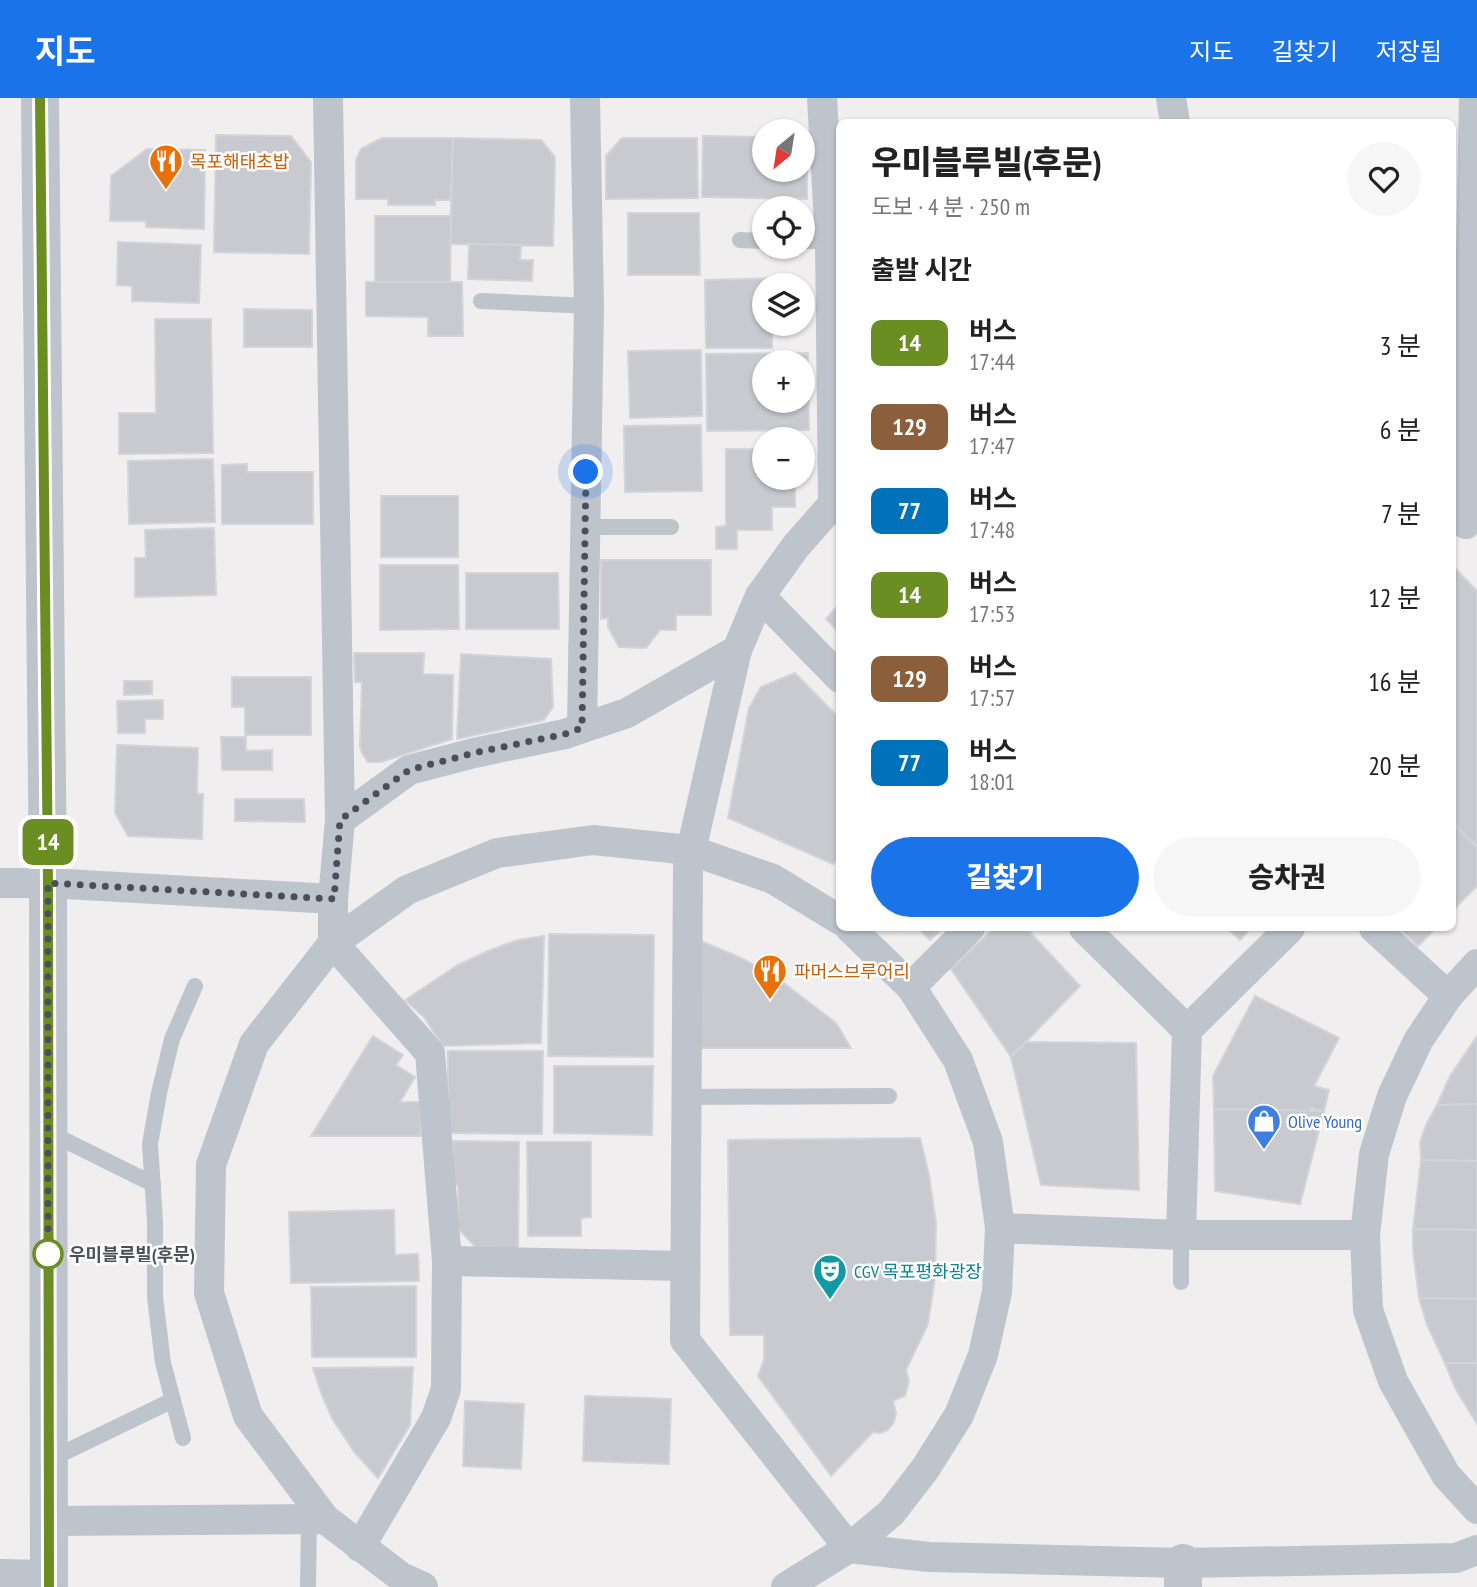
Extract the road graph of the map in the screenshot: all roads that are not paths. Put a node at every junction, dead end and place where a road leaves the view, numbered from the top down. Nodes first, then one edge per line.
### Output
1 (40, 98) edge
2 (328, 98) edge
3 (585, 98) edge
4 (822, 98) edge
5 (1171, 98) edge
6 (1475, 98) edge
7 (1174, 119) edge
8 (740, 240) dead end
9 (752, 240) edge
10 (817, 241) edge
11 (481, 301) dead end
12 (589, 306) junction
13 (1467, 323) edge
14 (836, 488) edge
15 (836, 502) edge
16 (1465, 524) edge
17 (585, 527) junction
18 (671, 527) dead end
19 (760, 596) junction
20 (737, 650) junction
21 (836, 674) edge
22 (582, 728) junction
23 (340, 820) junction
24 (690, 850) junction
25 (0, 883) edge
26 (48, 883) junction
27 (334, 899) junction
28 (836, 918) edge
29 (853, 931) edge
30 (967, 931) edge
31 (1087, 931) edge
32 (1287, 931) edge
33 (1377, 931) edge
34 (334, 943) junction
35 (1477, 964) edge
36 (195, 986) dead end
37 (911, 987) junction
38 (1448, 996) junction
39 (1187, 1030) junction
40 (889, 1096) dead end
41 (686, 1097) junction
42 (48, 1132) junction
43 (153, 1184) junction
44 (1000, 1228) junction
45 (1181, 1234) junction
46 (1364, 1235) junction
47 (447, 1261) junction
48 (685, 1266) junction
49 (1181, 1282) dead end
50 (173, 1401) junction
51 (183, 1438) dead end
52 (49, 1460) junction
53 (1477, 1509) edge
54 (317, 1519) junction
55 (49, 1521) junction
56 (360, 1546) junction
57 (849, 1548) junction
58 (1477, 1550) edge
59 (0, 1574) edge
60 (1183, 1575) edge
61 (49, 1581) edge
62 (309, 1587) edge
63 (423, 1587) edge
64 (786, 1587) edge

1 - 26 street
2 - 23 street
3 - 12 street
4 - 10 street
5 - 7 street
6 - 13 street
8 - 9 lane
10 - 14 street
11 - 12 lane
12 - 17 street
13 - 16 street
15 - 19 street
17 - 18 lane
17 - 22 street
19 - 20 street
19 - 21 street
20 - 22 street
20 - 24 street
22 - 23 street
23 - 27 street
24 - 28 street
24 - 34 street
24 - 41 street
25 - 26 street
26 - 27 street
26 - 42 street
27 - 34 street
29 - 37 street
30 - 37 street
31 - 39 street
32 - 39 street
33 - 38 street
34 - 47 street
34 - 54 street
35 - 38 street
36 - 43 lane
37 - 44 street
38 - 46 street
39 - 45 street
40 - 41 lane
41 - 48 street
42 - 43 lane
42 - 52 street
43 - 50 lane
44 - 45 street
44 - 57 street
45 - 46 street
45 - 49 lane
46 - 53 street
47 - 48 street
47 - 56 street
48 - 57 street
50 - 51 lane
50 - 52 lane
52 - 55 street
54 - 55 street
54 - 56 street
54 - 62 lane
55 - 61 street
56 - 63 street
57 - 60 street
57 - 64 street
58 - 60 street
59 - 61 street

